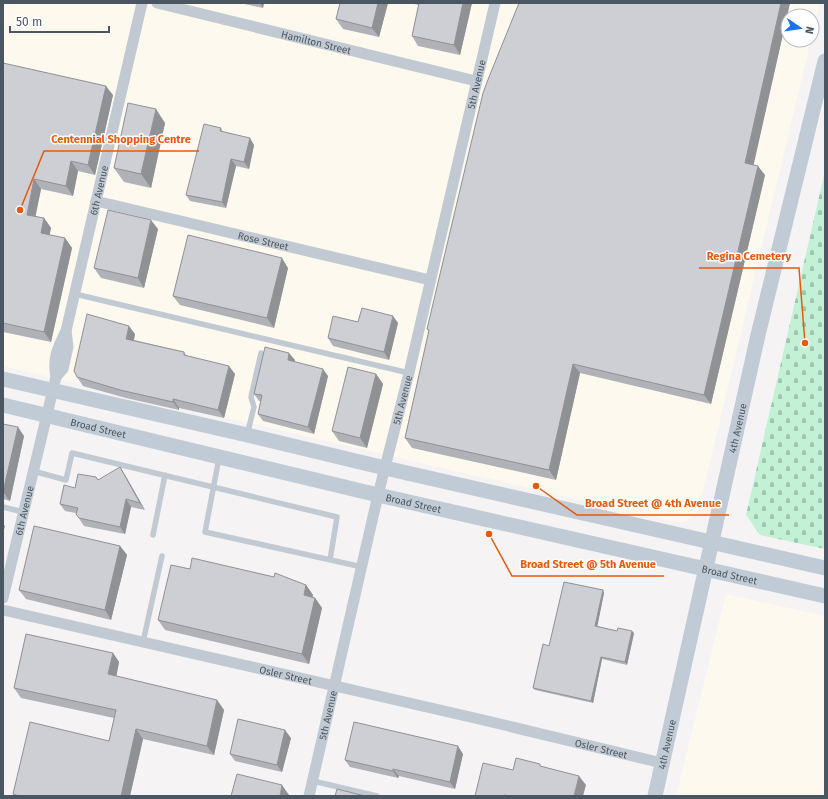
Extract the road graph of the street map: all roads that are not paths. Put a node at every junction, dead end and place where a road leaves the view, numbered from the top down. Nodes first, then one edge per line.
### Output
1 (142, 3) edge
2 (157, 3) edge
3 (495, 3) edge
4 (825, 61) edge
5 (476, 81) junction
6 (96, 200) junction
7 (430, 280) junction
8 (74, 294) junction
9 (261, 354) dead end
10 (408, 373) junction
11 (3, 380) edge
12 (54, 384) junction
13 (3, 405) edge
14 (47, 415) junction
15 (247, 435) junction
16 (219, 456) junction
17 (385, 468) junction
18 (33, 471) junction
19 (165, 475) junction
20 (213, 487) junction
21 (378, 495) junction
22 (3, 508) edge
23 (23, 512) junction
24 (153, 535) dead end
25 (711, 541) junction
26 (162, 556) dead end
27 (330, 560) junction
28 (362, 567) junction
29 (825, 568) edge
30 (705, 569) junction
31 (825, 596) edge
32 (3, 598) edge
33 (3, 610) edge
34 (143, 642) junction
35 (334, 686) junction
36 (662, 763) junction
37 (313, 781) junction
38 (309, 796) edge
39 (377, 796) edge
40 (655, 796) edge

1 - 6 street, 6th Avenue
2 - 5 street, Hamilton Street
3 - 5 street, 5th Avenue
4 - 25 main road, 4th Avenue
5 - 7 street, 5th Avenue
6 - 7 street, Rose Street
6 - 8 street, 6th Avenue
7 - 10 street, 5th Avenue
8 - 10 lane
8 - 12 street, 6th Avenue
9 - 15 lane
10 - 17 street, 5th Avenue
11 - 12 main road
12 - 14 street, 6th Avenue
12 - 15 main road
13 - 14 main road, Broad Street
14 - 16 main road, Broad Street
14 - 18 street, 6th Avenue
15 - 17 main road
16 - 20 lane
16 - 21 main road, Broad Street
17 - 21 street, 5th Avenue
17 - 25 main road
18 - 19 lane
18 - 23 street, 6th Avenue
19 - 20 lane
19 - 24 lane
20 - 27 lane
20 - 27 lane
21 - 28 street, 5th Avenue
21 - 30 main road, Broad Street
22 - 23 lane
23 - 32 street, 6th Avenue
25 - 29 main road
25 - 30 main road, 4th Avenue
26 - 34 lane
27 - 28 lane
28 - 35 street, 5th Avenue
30 - 31 main road, Broad Street
30 - 36 main road, 4th Avenue
33 - 34 street, Osler Street
34 - 35 street, Osler Street
35 - 36 street, Osler Street
35 - 37 street, 5th Avenue
36 - 40 main road, 4th Avenue
37 - 38 street, 5th Avenue
37 - 39 lane

